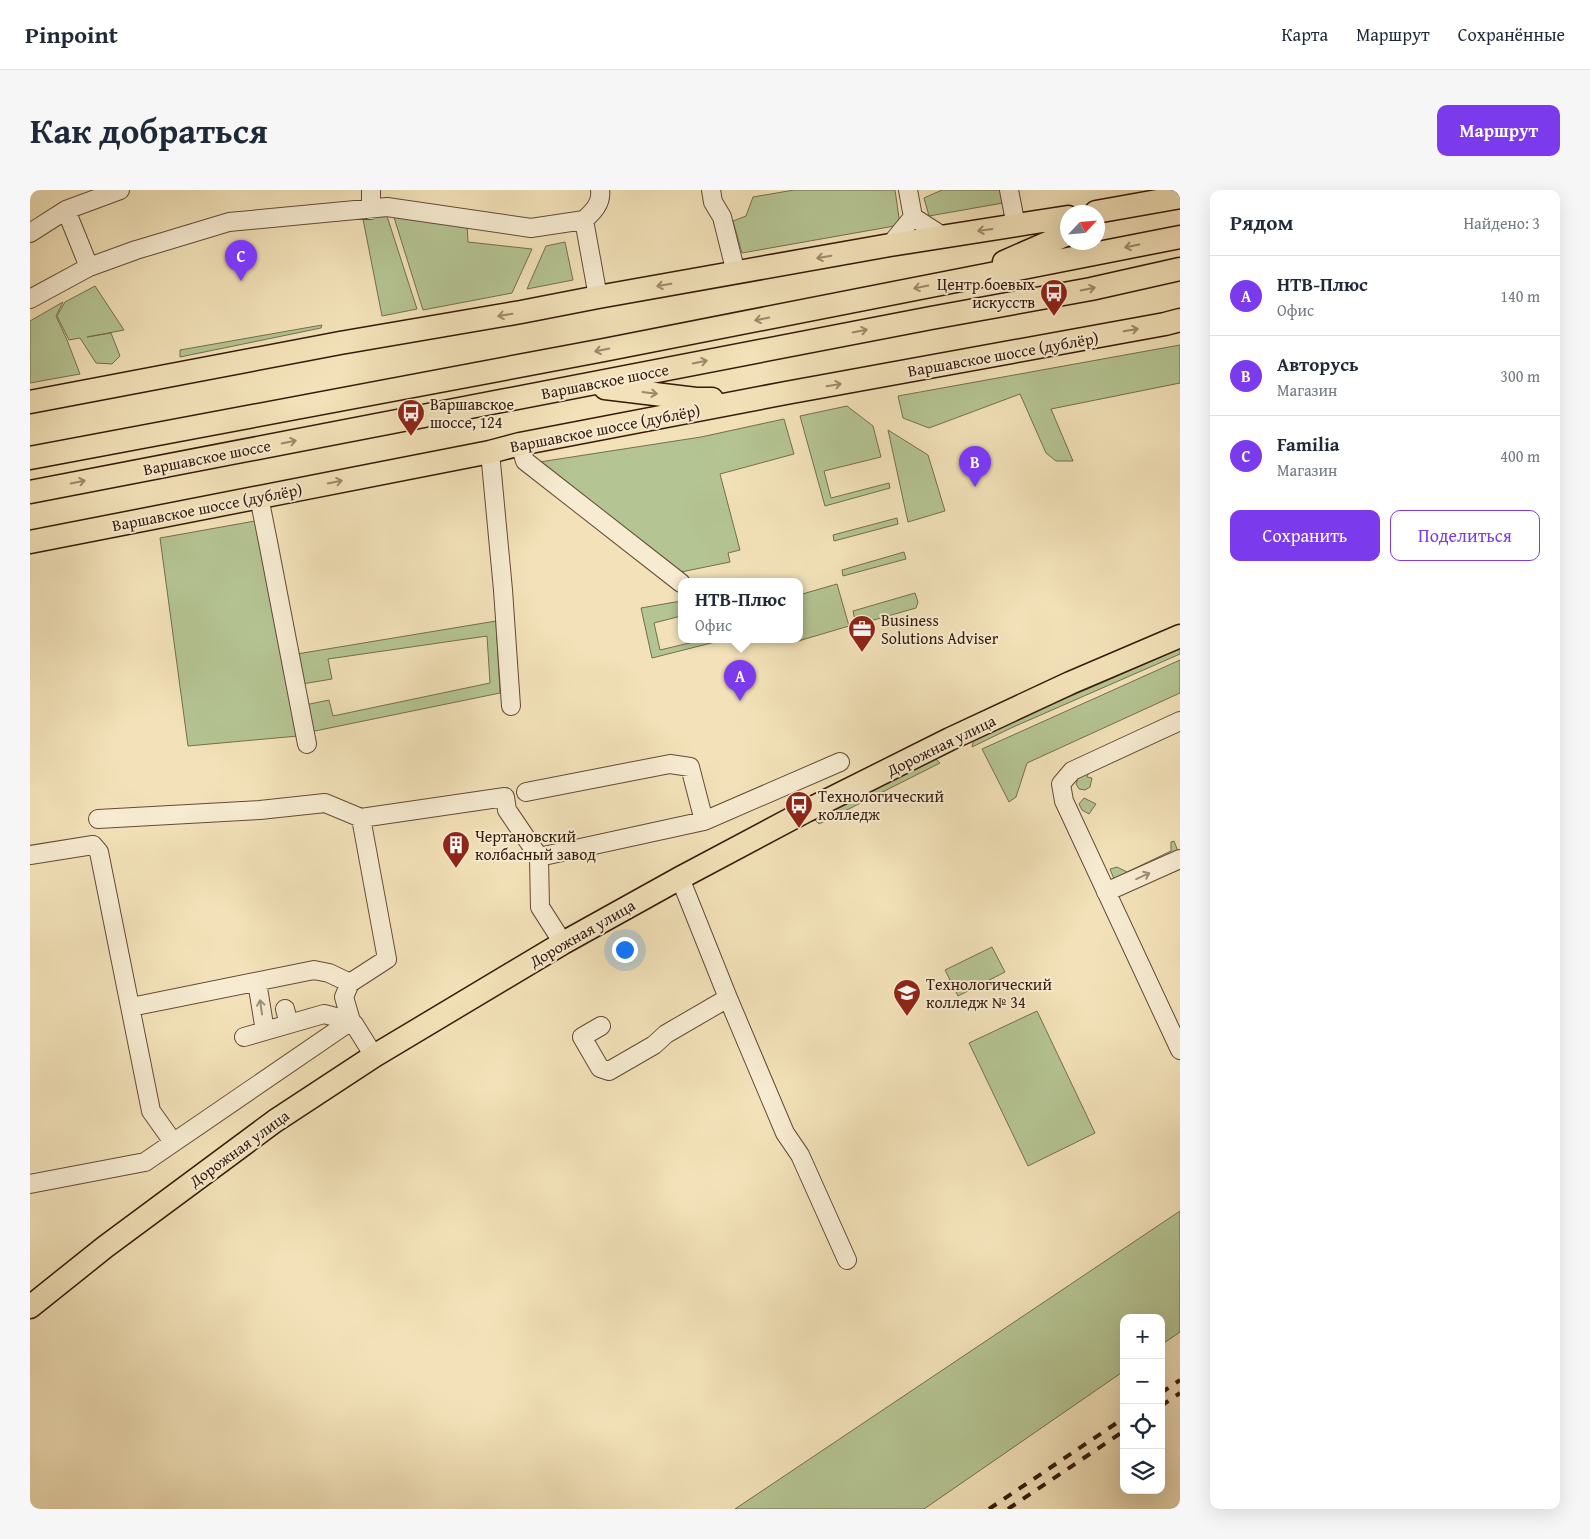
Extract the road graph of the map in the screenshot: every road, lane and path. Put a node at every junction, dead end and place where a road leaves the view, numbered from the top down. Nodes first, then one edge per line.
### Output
1 (120, 190) edge
2 (371, 190) edge
3 (600, 190) edge
4 (711, 190) edge
5 (908, 190) edge
6 (1009, 190) edge
7 (1180, 197) edge
8 (1155, 203) junction
9 (66, 210) junction
10 (371, 210) junction
11 (1105, 211) edge
12 (913, 217) junction
13 (1060, 218) edge
14 (584, 220) junction
15 (1105, 221) edge
16 (1016, 226) junction
17 (30, 232) edge
18 (944, 237) junction
19 (1180, 237) edge
20 (1060, 238) edge
21 (890, 245) junction
22 (88, 267) junction
23 (1180, 269) edge
24 (736, 273) junction
25 (968, 278) junction
26 (598, 297) junction
27 (30, 299) edge
28 (1180, 320) edge
29 (584, 385) junction
30 (786, 393) junction
31 (30, 402) edge
32 (520, 444) junction
33 (490, 452) junction
34 (30, 458) edge
35 (30, 492) edge
36 (259, 497) junction
37 (30, 542) edge
38 (678, 581) edge
39 (1180, 636) edge
40 (511, 706) dead end
41 (1180, 721) edge
42 (307, 744) dead end
43 (840, 762) dead end
44 (526, 792) dead end
45 (362, 818) junction
46 (98, 819) dead end
47 (704, 821) junction
48 (30, 855) edge
49 (539, 857) junction
50 (1180, 859) edge
51 (680, 878) junction
52 (1106, 892) junction
53 (563, 943) junction
54 (257, 982) junction
55 (350, 983) junction
56 (728, 998) junction
57 (131, 1007) junction
58 (351, 1021) junction
59 (601, 1026) dead end
60 (265, 1031) junction
61 (244, 1037) dead end
62 (1180, 1050) edge
63 (374, 1056) junction
64 (173, 1142) junction
65 (30, 1184) edge
66 (847, 1260) dead end
67 (30, 1307) edge

1 - 9 lane
2 - 10 lane
3 - 14 lane
4 - 24 lane
5 - 12 lane
6 - 16 lane
7 - 8 main road
8 - 11 main road
8 - 15 main road
9 - 17 lane
9 - 22 lane
10 - 14 lane
10 - 22 lane
12 - 18 lane
12 - 21 lane
13 - 16 main road
14 - 26 lane
16 -> 18 main road
18 - 21 main road
19 -> 25 main road, Варшавское шоссе
20 - 25 main road
21 -> 24 main road
22 - 27 lane
29 -> 23 main road, Варшавское шоссе
24 -> 26 main road
25 -> 34 main road, Варшавское шоссе
26 -> 31 main road
30 -> 28 main road, Варшавское шоссе (дублёр)
29 -> 30 main road
35 -> 29 main road, Варшавское шоссе
30 - 32 main road, Варшавское шоссе (дублёр)
32 - 33 main road, Варшавское шоссе (дублёр)
32 - 38 lane
36 -> 33 main road, Варшавское шоссе (дублёр)
33 - 40 lane
36 - 37 main road, Варшавское шоссе (дублёр)
36 - 42 lane
39 - 51 main road, Дорожная улица
41 - 52 lane
43 - 47 lane
44 - 47 lane
45 - 46 lane
45 - 49 lane
45 - 55 lane
47 - 49 lane
48 - 57 lane
49 - 53 lane
52 -> 50 lane
51 - 53 main road, Дорожная улица
51 - 56 lane
52 - 62 lane
53 - 63 main road, Дорожная улица
54 - 55 lane
54 - 57 lane
60 -> 54 lane
55 - 58 lane
56 - 59 lane
56 - 66 lane
57 - 64 lane
58 - 60 lane
58 - 63 lane
58 - 64 lane
60 - 61 lane
63 - 67 main road, Дорожная улица
64 - 65 lane

